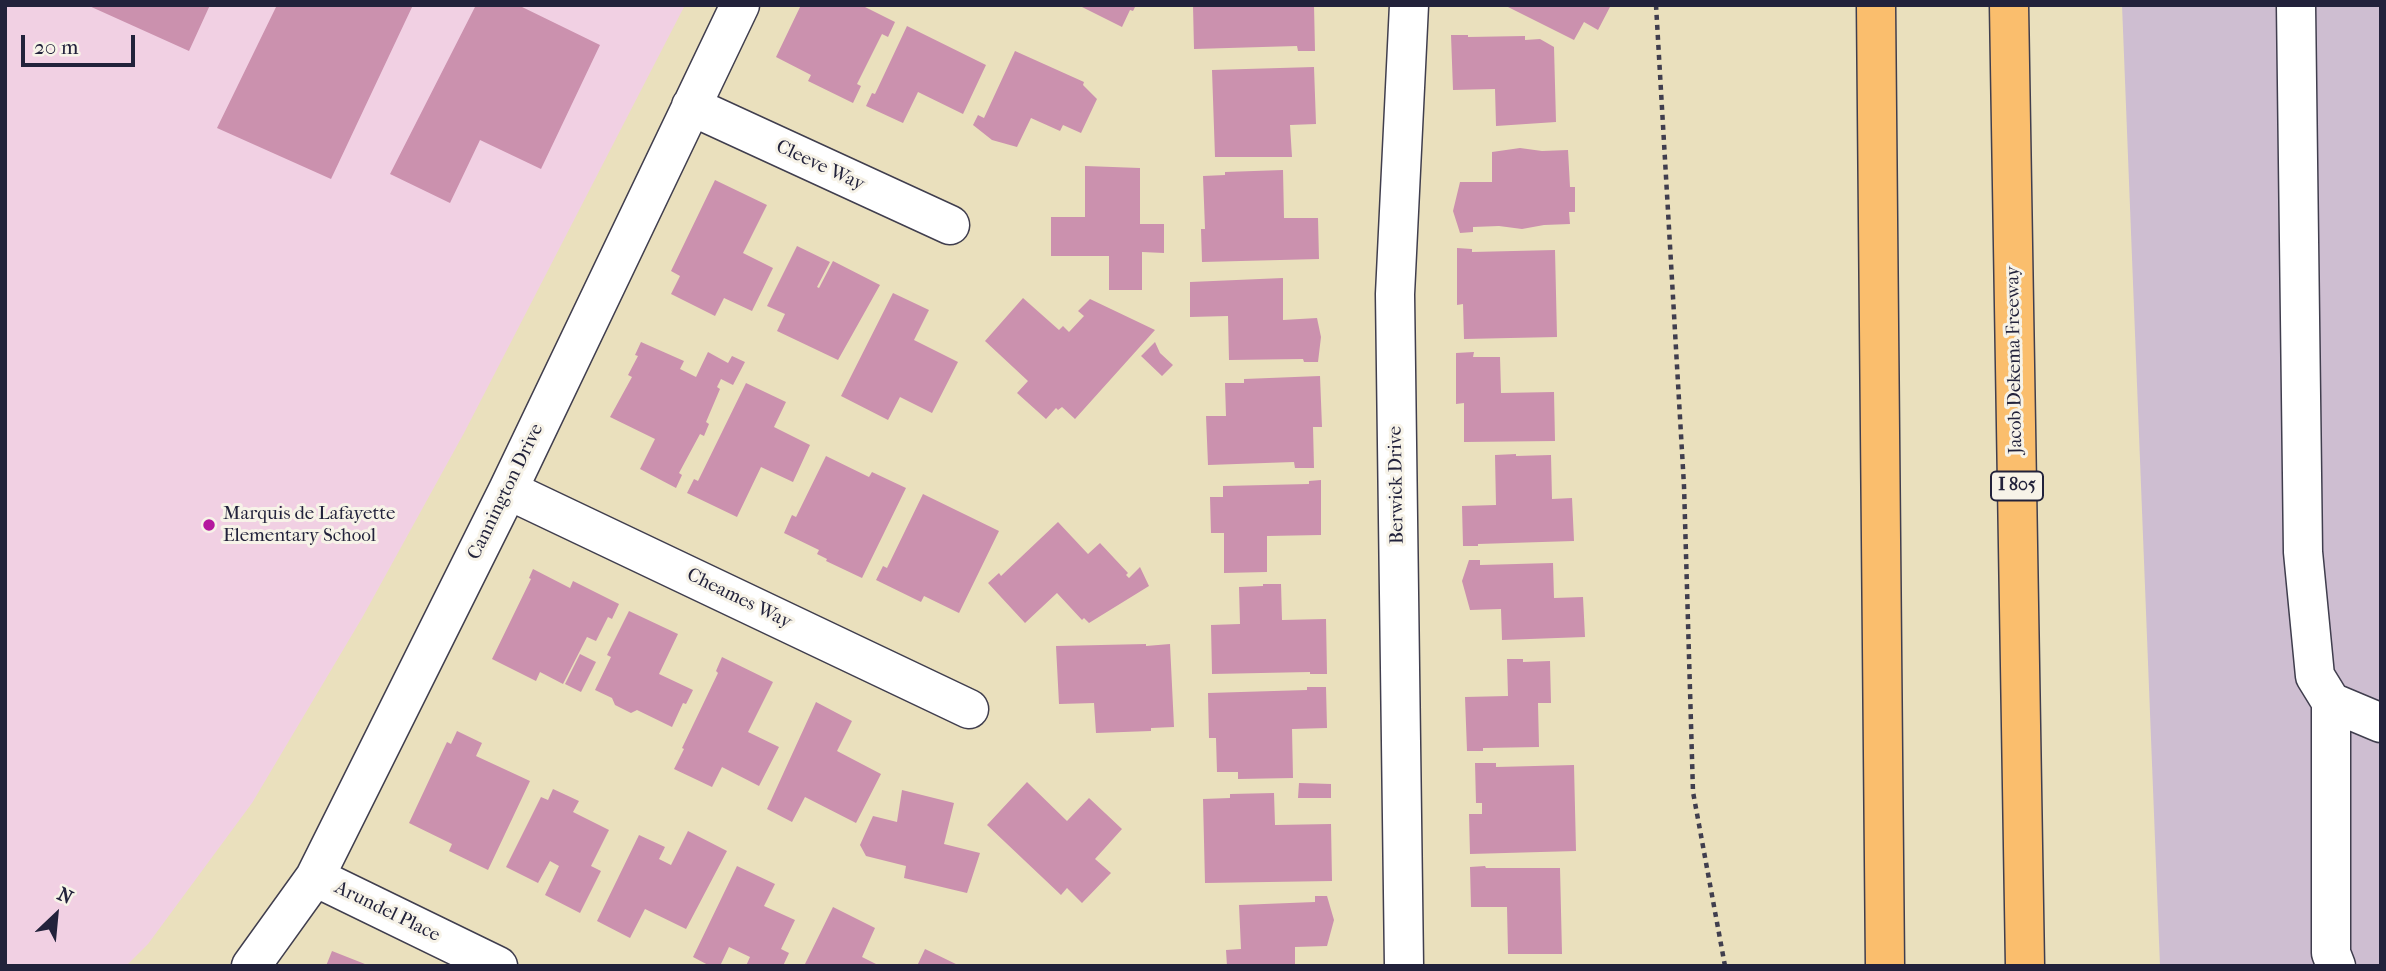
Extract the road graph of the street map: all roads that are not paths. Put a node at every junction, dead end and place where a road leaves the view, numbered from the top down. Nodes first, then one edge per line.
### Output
1 (740, 5) edge
2 (1409, 5) edge
3 (1876, 5) edge
4 (2009, 5) edge
5 (2296, 5) edge
6 (691, 106) junction
7 (950, 225) dead end
8 (508, 490) junction
9 (2331, 702) junction
10 (969, 709) dead end
11 (2381, 723) edge
12 (315, 877) junction
13 (251, 966) edge
14 (498, 966) edge
15 (1404, 966) edge
16 (1885, 966) edge
17 (2025, 966) edge
18 (2336, 966) edge

1 - 6 street, Cannington Drive
2 - 15 street, Berwick Drive
3 - 16 highway
4 - 17 highway, Jacob Dekema Freeway / I 805
5 - 9 street
6 - 7 street, Cleeve Way
6 - 8 street, Cannington Drive
8 - 10 street, Cheames Way
8 - 12 street, Cannington Drive
9 - 11 street
9 - 18 street
12 - 13 street, Cannington Drive
12 - 14 street, Arundel Place

